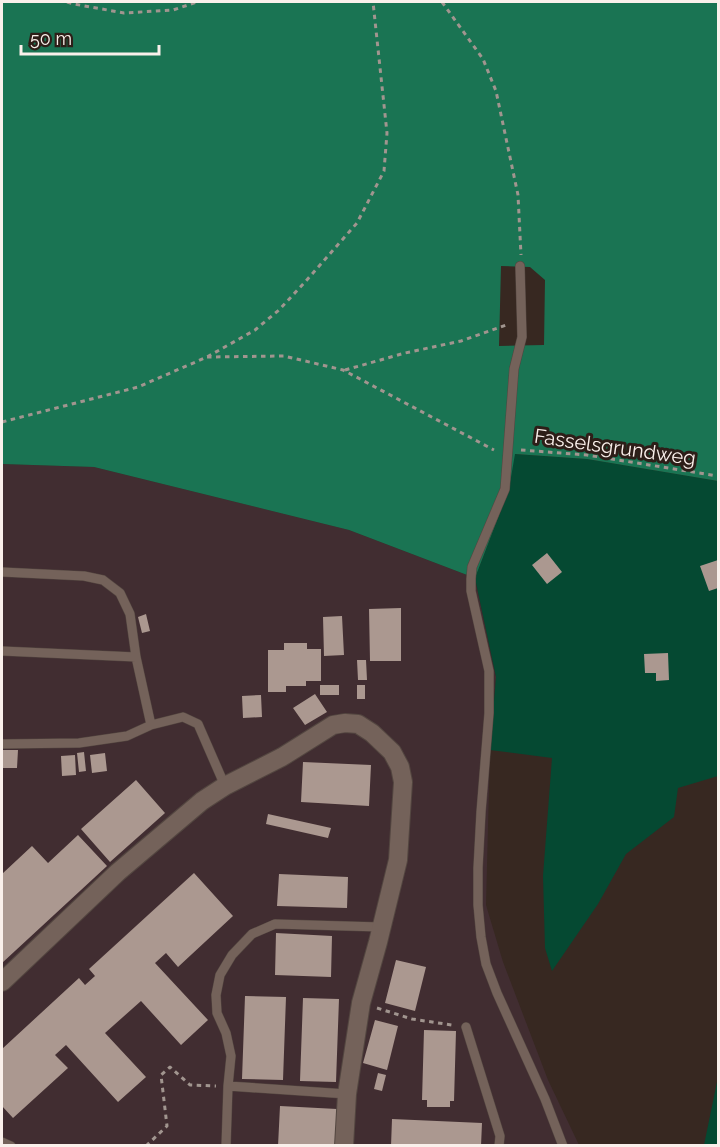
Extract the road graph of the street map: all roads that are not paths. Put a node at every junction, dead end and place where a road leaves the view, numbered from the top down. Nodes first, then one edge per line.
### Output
1 (520, 266) dead end
2 (2, 572) edge
3 (2, 651) edge
4 (136, 657) junction
5 (151, 725) junction
6 (2, 744) edge
7 (225, 786) junction
8 (381, 927) junction
9 (2, 982) edge
10 (466, 1027) road end
11 (228, 1086) junction
12 (347, 1094) junction
13 (2, 1142) edge
14 (11, 1146) edge
15 (226, 1146) edge
16 (344, 1146) edge
17 (499, 1146) edge
18 (564, 1146) edge

1 - 18 lane
2 - 4 lane
3 - 4 lane
4 - 5 lane
5 - 6 lane
5 - 7 lane
7 - 8 street
7 - 9 street
8 - 11 lane
8 - 12 street
10 - 17 lane
11 - 12 lane
11 - 15 lane
12 - 16 street
13 - 14 lane

